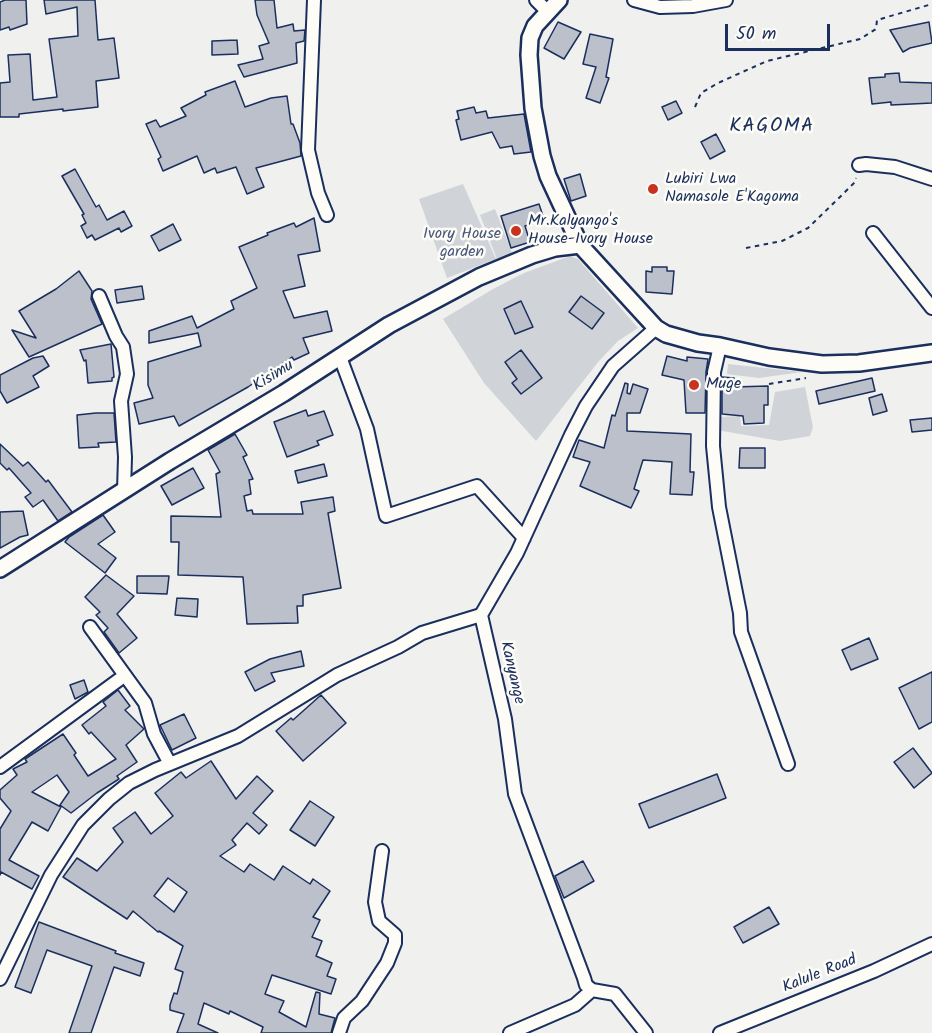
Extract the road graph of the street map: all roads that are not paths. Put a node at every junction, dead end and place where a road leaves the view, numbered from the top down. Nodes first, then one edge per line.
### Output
1 (314, 0) edge
2 (536, 0) edge
3 (559, 0) edge
4 (634, 0) edge
5 (726, 0) edge
6 (548, 12) junction
7 (859, 165) road end
8 (932, 179) edge
9 (327, 215) dead end
10 (873, 233) dead end
11 (580, 245) junction
12 (99, 296) dead end
13 (932, 308) edge
14 (656, 328) junction
15 (720, 346) junction
16 (932, 353) edge
17 (340, 357) junction
18 (124, 491) junction
19 (524, 538) junction
20 (0, 569) edge
21 (481, 615) junction
22 (90, 627) dead end
23 (124, 676) junction
24 (170, 764) junction
25 (788, 764) dead end
26 (0, 767) edge
27 (382, 851) dead end
28 (932, 944) edge
29 (0, 979) edge
30 (592, 990) junction
31 (339, 1033) edge
32 (510, 1033) edge
33 (646, 1033) edge
34 (720, 1033) edge

1 - 9 street
2 - 6 street
3 - 6 street
4 - 5 street
6 - 11 street
7 - 8 street
10 - 13 street
11 - 14 street
11 - 17 street, Kisimu
12 - 18 street
14 - 15 street
14 - 19 street
15 - 16 street
15 - 25 street
17 - 18 street, Kisimu
17 - 19 street
18 - 20 street, Kisimu
19 - 21 street
21 - 24 street
21 - 30 street, Kanyange
22 - 23 street
23 - 24 street
23 - 26 street
24 - 29 street
27 - 31 street
28 - 34 street, Kalule Road
30 - 32 street
30 - 33 street

